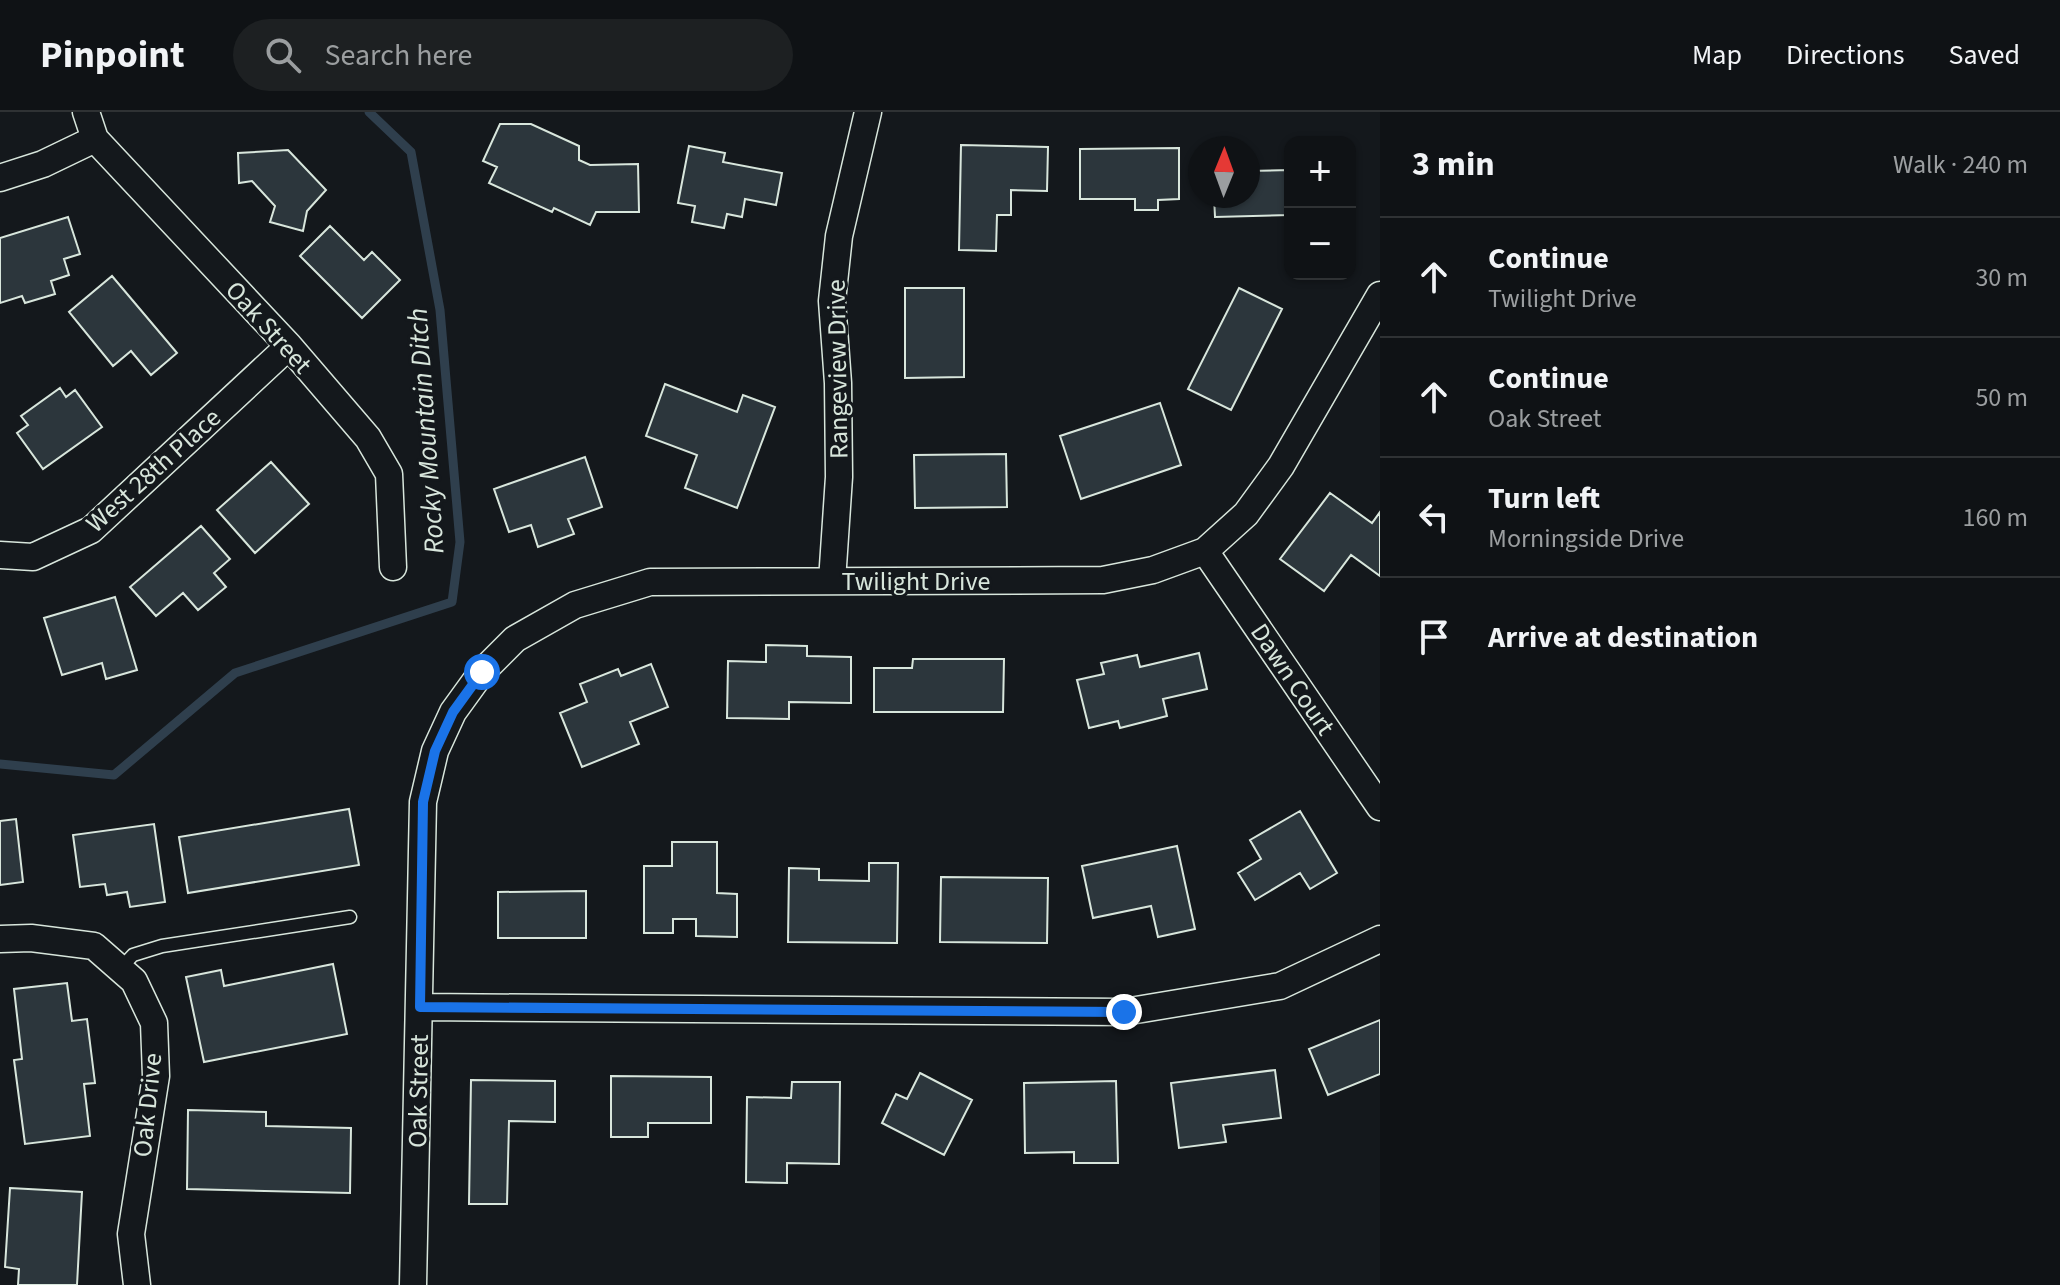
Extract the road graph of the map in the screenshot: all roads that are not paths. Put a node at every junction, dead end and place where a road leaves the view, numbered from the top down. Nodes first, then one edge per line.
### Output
1 (86, 112) edge
2 (868, 112) edge
3 (95, 139) junction
4 (0, 178) edge
5 (1380, 295) edge
6 (289, 346) junction
7 (1205, 551) junction
8 (0, 555) edge
9 (393, 567) dead end
10 (832, 581) junction
11 (423, 802) joint
12 (1380, 807) edge
13 (350, 917) dead end
14 (0, 939) edge
15 (1380, 939) edge
16 (120, 969) junction
17 (420, 1007) junction
18 (137, 1285) edge
19 (413, 1285) edge

1 - 3 street, Oak Street
2 - 10 street, Rangeview Drive
3 - 4 street
3 - 6 street, Oak Street
5 - 7 street, Twilight Drive
6 - 8 street, West 28th Place
6 - 9 street, Oak Street
7 - 10 street, Twilight Drive
7 - 12 street, Dawn Court
10 - 11 street, Twilight Drive
11 - 17 street, Oak Street
13 - 16 lane
14 - 16 street, Oak Drive
15 - 17 street
16 - 18 street, Oak Drive
17 - 19 street, Oak Street

